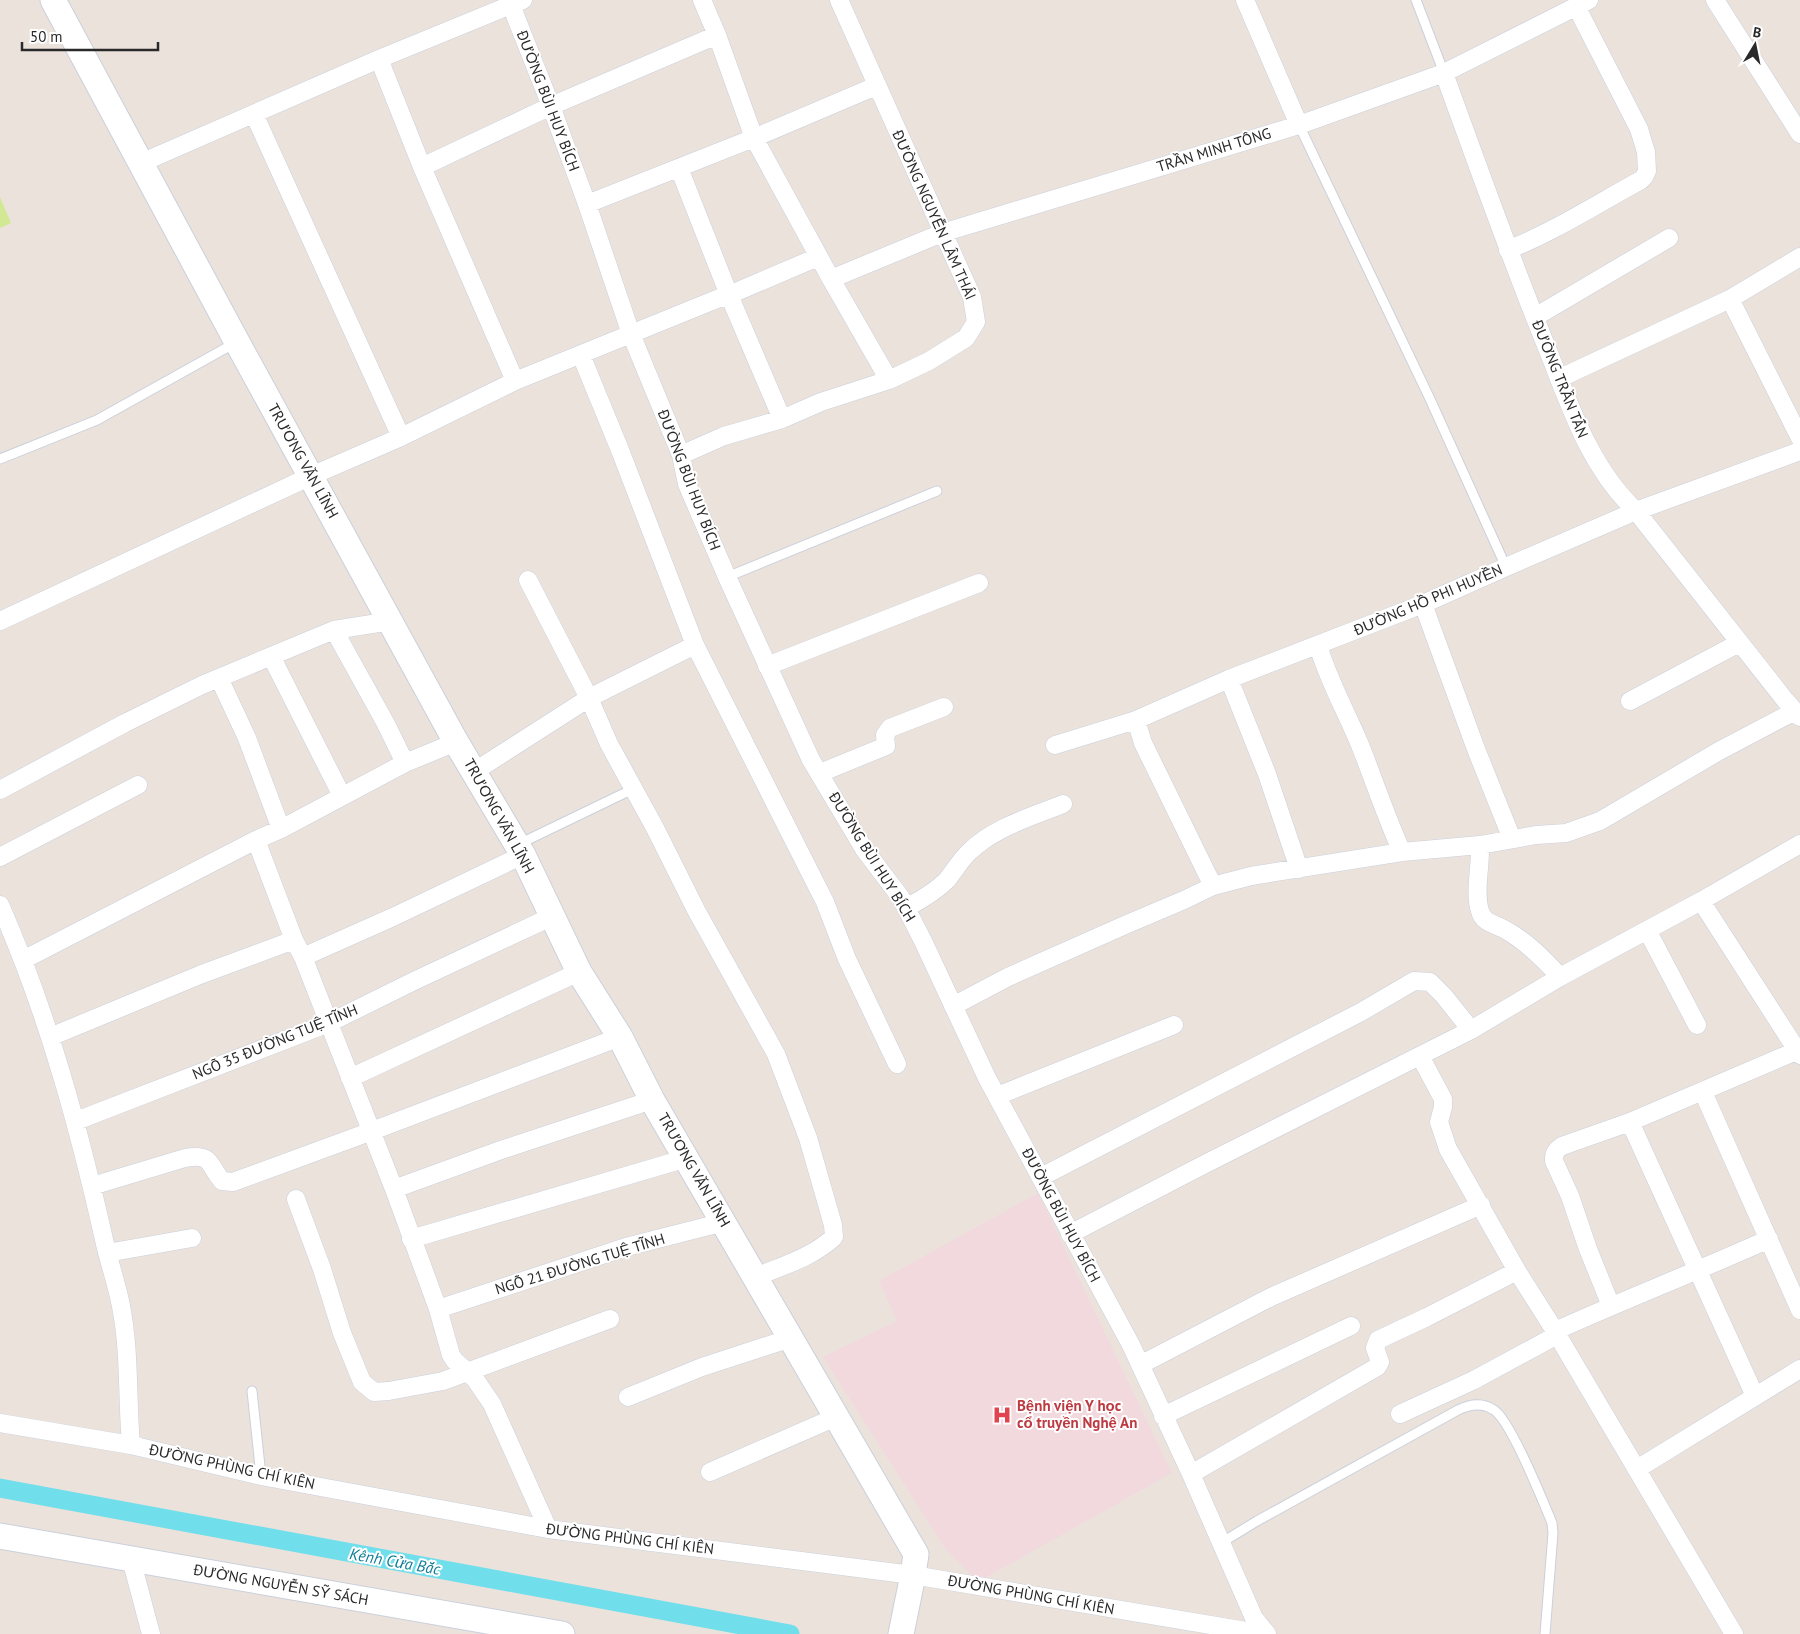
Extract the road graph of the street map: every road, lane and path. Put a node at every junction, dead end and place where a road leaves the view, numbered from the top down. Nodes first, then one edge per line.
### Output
1 (53, 0) edge
2 (702, 0) edge
3 (839, 0) edge
4 (1245, 0) edge
5 (1416, 0) edge
6 (1715, 0) edge
7 (514, 2) edge
8 (1582, 3) edge
9 (717, 35) junction
10 (379, 59) junction
11 (1444, 73) junction
12 (876, 86) junction
13 (551, 106) junction
14 (254, 114) junction
15 (1299, 125) junction
16 (1800, 134) edge
17 (754, 138) junction
18 (140, 163) junction
19 (422, 167) junction
20 (679, 168) junction
21 (587, 204) junction
22 (942, 233) junction
23 (1669, 238) dead end
24 (1508, 250) junction
25 (818, 257) junction
26 (1800, 257) edge
27 (830, 279) junction
28 (728, 295) junction
29 (1730, 299) junction
30 (1535, 317) junction
31 (631, 334) junction
32 (237, 342) junction
33 (581, 355) junction
34 (1560, 378) junction
35 (889, 380) junction
36 (515, 381) junction
37 (782, 419) junction
38 (401, 437) junction
39 (1800, 438) edge
40 (1800, 451) edge
41 (681, 455) junction
42 (0, 459) edge
43 (311, 476) junction
44 (937, 491) dead end
45 (1636, 512) junction
46 (1506, 566) junction
47 (727, 577) junction
48 (528, 580) dead end
49 (980, 583) dead end
50 (1423, 604) junction
51 (0, 621) edge
52 (390, 621) junction
53 (334, 630) junction
54 (1739, 643) junction
55 (695, 645) junction
56 (1318, 645) junction
57 (271, 656) junction
58 (767, 666) junction
59 (218, 678) junction
60 (1229, 679) junction
61 (590, 698) junction
62 (1630, 701) dead end
63 (944, 707) dead end
64 (1797, 714) edge
65 (1136, 720) junction
66 (456, 742) junction
67 (1055, 745) dead end
68 (405, 763) junction
69 (475, 771) junction
70 (820, 774) junction
71 (138, 785) dead end
72 (633, 789) junction
73 (0, 790) edge
74 (342, 796) junction
75 (1064, 804) dead end
76 (281, 829) junction
77 (1512, 839) junction
78 (256, 840) junction
79 (1800, 844) edge
80 (1480, 845) junction
81 (520, 850) junction
82 (1402, 852) junction
83 (0, 857) edge
84 (1299, 869) junction
85 (1213, 886) junction
86 (1701, 901) junction
87 (0, 905) edge
88 (906, 908) junction
89 (553, 916) junction
90 (1647, 930) junction
91 (294, 940) junction
92 (303, 957) junction
93 (23, 960) junction
94 (579, 972) junction
95 (1560, 977) junction
96 (953, 1006) junction
97 (329, 1023) junction
98 (1174, 1025) dead end
99 (1697, 1025) dead end
100 (1471, 1030) junction
101 (620, 1036) junction
102 (50, 1037) junction
103 (1798, 1053) edge
104 (1420, 1056) junction
105 (897, 1064) dead end
106 (350, 1078) junction
107 (1703, 1092) junction
108 (997, 1096) junction
109 (652, 1100) junction
110 (76, 1121) junction
111 (1630, 1122) junction
112 (372, 1131) junction
113 (687, 1158) junction
114 (1041, 1177) junction
115 (92, 1186) junction
116 (394, 1189) junction
117 (296, 1199) dead end
118 (1481, 1205) junction
119 (724, 1222) junction
120 (1070, 1234) junction
121 (192, 1238) dead end
122 (411, 1239) junction
123 (1769, 1239) junction
124 (107, 1253) junction
125 (1516, 1271) junction
126 (1697, 1272) junction
127 (756, 1277) junction
128 (1611, 1306) junction
129 (438, 1309) junction
130 (1800, 1310) edge
131 (610, 1319) dead end
132 (1351, 1326) dead end
133 (1556, 1333) junction
134 (791, 1338) junction
135 (1140, 1365) junction
136 (1800, 1369) edge
137 (468, 1372) junction
138 (252, 1391) dead end
139 (1755, 1396) junction
140 (628, 1397) dead end
141 (1400, 1414) dead end
142 (1163, 1416) junction
143 (836, 1417) junction
144 (0, 1423) edge
145 (131, 1445) junction
146 (1637, 1469) junction
147 (710, 1472) dead end
148 (1191, 1474) junction
149 (261, 1476) junction
150 (548, 1529) junction
151 (0, 1536) edge
152 (1222, 1542) junction
153 (131, 1559) junction
154 (913, 1575) junction
155 (547, 1633) edge
156 (151, 1634) edge
157 (900, 1634) edge
158 (1264, 1634) edge
159 (1267, 1634) edge
160 (1545, 1634) edge
161 (1734, 1634) edge

1 - 18 street, TRƯƠNG VĂN LĨNH
2 - 9 street
3 - 12 street, ĐƯỜNG NGUYỄN LÂM THÁI
4 - 15 street
5 - 11 lane
6 - 16 street
7 - 10 street
7 - 13 street, ĐƯỜNG BÙI HUY BÍCH
8 - 11 street, TRẦN MINH TÔNG
8 - 24 street
9 - 13 street
9 - 17 street
10 - 14 street
10 - 19 street
11 - 15 street, TRẦN MINH TÔNG
11 - 24 street, ĐƯỜNG TRẦN TẤN
12 - 17 street
12 - 22 street, ĐƯỜNG NGUYỄN LÂM THÁI
13 - 19 street
13 - 21 street, ĐƯỜNG BÙI HUY BÍCH
14 - 18 street
14 - 38 street
15 - 22 street, TRẦN MINH TÔNG
15 - 46 lane
17 - 20 street
17 - 25 street
18 - 32 street, TRƯƠNG VĂN LĨNH
19 - 36 street
20 - 21 street
20 - 28 street
21 - 31 street, ĐƯỜNG BÙI HUY BÍCH
22 - 27 street, TRẦN MINH TÔNG
22 - 35 street, ĐƯỜNG NGUYỄN LÂM THÁI
23 - 30 street
24 - 30 street, ĐƯỜNG TRẦN TẤN
25 - 27 street
25 - 28 street
26 - 29 street
27 - 35 street
28 - 31 street
28 - 37 street
29 - 34 street
29 - 39 street
30 - 34 street, ĐƯỜNG TRẦN TẤN
31 - 33 street
31 - 41 street, ĐƯỜNG BÙI HUY BÍCH
32 - 42 lane
32 - 43 street, TRƯƠNG VĂN LĨNH
33 - 36 street
33 - 55 street
34 - 45 street, ĐƯỜNG TRẦN TẤN
35 - 37 street, ĐƯỜNG NGUYỄN LÂM THÁI
36 - 38 street
37 - 41 street, ĐƯỜNG NGUYỄN LÂM THÁI
38 - 43 street
40 - 45 street, ĐƯỜNG HỒ PHI HUYỀN
41 - 47 street, ĐƯỜNG BÙI HUY BÍCH
43 - 51 street
43 - 52 street, TRƯƠNG VĂN LĨNH
44 - 47 lane
45 - 46 street, ĐƯỜNG HỒ PHI HUYỀN
45 - 54 street, ĐƯỜNG TRẦN TẤN
46 - 50 street, ĐƯỜNG HỒ PHI HUYỀN
47 - 58 street, ĐƯỜNG BÙI HUY BÍCH
48 - 61 street
49 - 58 street
50 - 56 street, ĐƯỜNG HỒ PHI HUYỀN
50 - 77 street
52 - 53 street
52 - 66 street, TRƯƠNG VĂN LĨNH
53 - 57 street
53 - 68 street
54 - 62 street
54 - 64 street, ĐƯỜNG TRẦN TẤN
55 - 61 street
55 - 105 street
56 - 60 street, ĐƯỜNG HỒ PHI HUYỀN
56 - 82 street
57 - 59 street
57 - 74 street
58 - 70 street, ĐƯỜNG BÙI HUY BÍCH
59 - 73 street
59 - 76 street
60 - 65 street, ĐƯỜNG HỒ PHI HUYỀN
60 - 84 street
61 - 69 street
61 - 72 street
63 - 70 street
64 - 77 street
65 - 67 street, ĐƯỜNG HỒ PHI HUYỀN
65 - 85 street
66 - 68 street
66 - 69 street, TRƯƠNG VĂN LĨNH
68 - 74 street
69 - 81 street, TRƯƠNG VĂN LĨNH
70 - 88 street, ĐƯỜNG BÙI HUY BÍCH
71 - 83 street
72 - 81 lane
72 - 127 street
74 - 76 street
75 - 88 street
76 - 78 street
77 - 80 street
78 - 91 street
78 - 93 street
79 - 86 street
80 - 82 street
80 - 95 street
81 - 89 street, TRƯƠNG VĂN LĨNH
81 - 92 street
82 - 84 street
84 - 85 street
85 - 96 street
86 - 90 street
86 - 103 street
87 - 93 street
88 - 96 street, ĐƯỜNG BÙI HUY BÍCH
89 - 94 street, TRƯƠNG VĂN LĨNH
89 - 97 street, NGÕ 35 ĐƯỜNG TUỆ TĨNH
90 - 95 street
90 - 99 street
91 - 92 street
91 - 102 street
92 - 97 street
93 - 102 street
94 - 101 street, TRƯƠNG VĂN LĨNH
94 - 106 street
95 - 100 street
96 - 108 street, ĐƯỜNG BÙI HUY BÍCH
97 - 106 street
97 - 110 street, NGÕ 35 ĐƯỜNG TUỆ TĨNH
98 - 108 street
100 - 104 street
100 - 114 street
101 - 109 street, TRƯƠNG VĂN LĨNH
101 - 112 street
102 - 110 street
103 - 107 street
104 - 118 street
104 - 120 street
106 - 112 street
107 - 111 street
107 - 123 street
108 - 114 street, ĐƯỜNG BÙI HUY BÍCH
109 - 113 street, TRƯƠNG VĂN LĨNH
109 - 116 street
110 - 115 street
111 - 126 street
111 - 128 street
112 - 115 street
112 - 116 street
113 - 119 street, TRƯƠNG VĂN LĨNH
113 - 122 street
114 - 120 street, ĐƯỜNG BÙI HUY BÍCH
115 - 124 street
116 - 122 street
117 - 137 street
118 - 125 street
118 - 135 street
119 - 127 street, TRƯƠNG VĂN LĨNH
119 - 129 street, NGÕ 21 ĐƯỜNG TUỆ TĨNH
120 - 135 street, ĐƯỜNG BÙI HUY BÍCH
121 - 124 street
122 - 129 street
123 - 126 street
123 - 130 street
124 - 145 street
125 - 133 street
125 - 148 street
126 - 128 street
126 - 139 street
127 - 134 street, TRƯƠNG VĂN LĨNH
128 - 133 street
129 - 137 street
131 - 137 street
132 - 142 street
133 - 141 street
133 - 146 street
134 - 140 street
134 - 143 street, TRƯƠNG VĂN LĨNH
135 - 142 street, ĐƯỜNG BÙI HUY BÍCH
136 - 139 street
137 - 150 street
138 - 149 lane
139 - 146 street
142 - 148 street, ĐƯỜNG BÙI HUY BÍCH
143 - 147 street
143 - 154 street, TRƯƠNG VĂN LĨNH
144 - 145 street, ĐƯỜNG PHÙNG CHÍ KIÊN
145 - 149 street, ĐƯỜNG PHÙNG CHÍ KIÊN
146 - 161 street
148 - 152 street, ĐƯỜNG BÙI HUY BÍCH
149 - 150 street, ĐƯỜNG PHÙNG CHÍ KIÊN
150 - 154 street, ĐƯỜNG PHÙNG CHÍ KIÊN
151 - 153 street, ĐƯỜNG NGUYỄN SỸ SÁCH
152 - 159 street, ĐƯỜNG BÙI HUY BÍCH
152 - 160 lane
153 - 155 street, ĐƯỜNG NGUYỄN SỸ SÁCH
153 - 156 street
154 - 157 street, TRƯƠNG VĂN LĨNH
154 - 158 street, ĐƯỜNG PHÙNG CHÍ KIÊN

